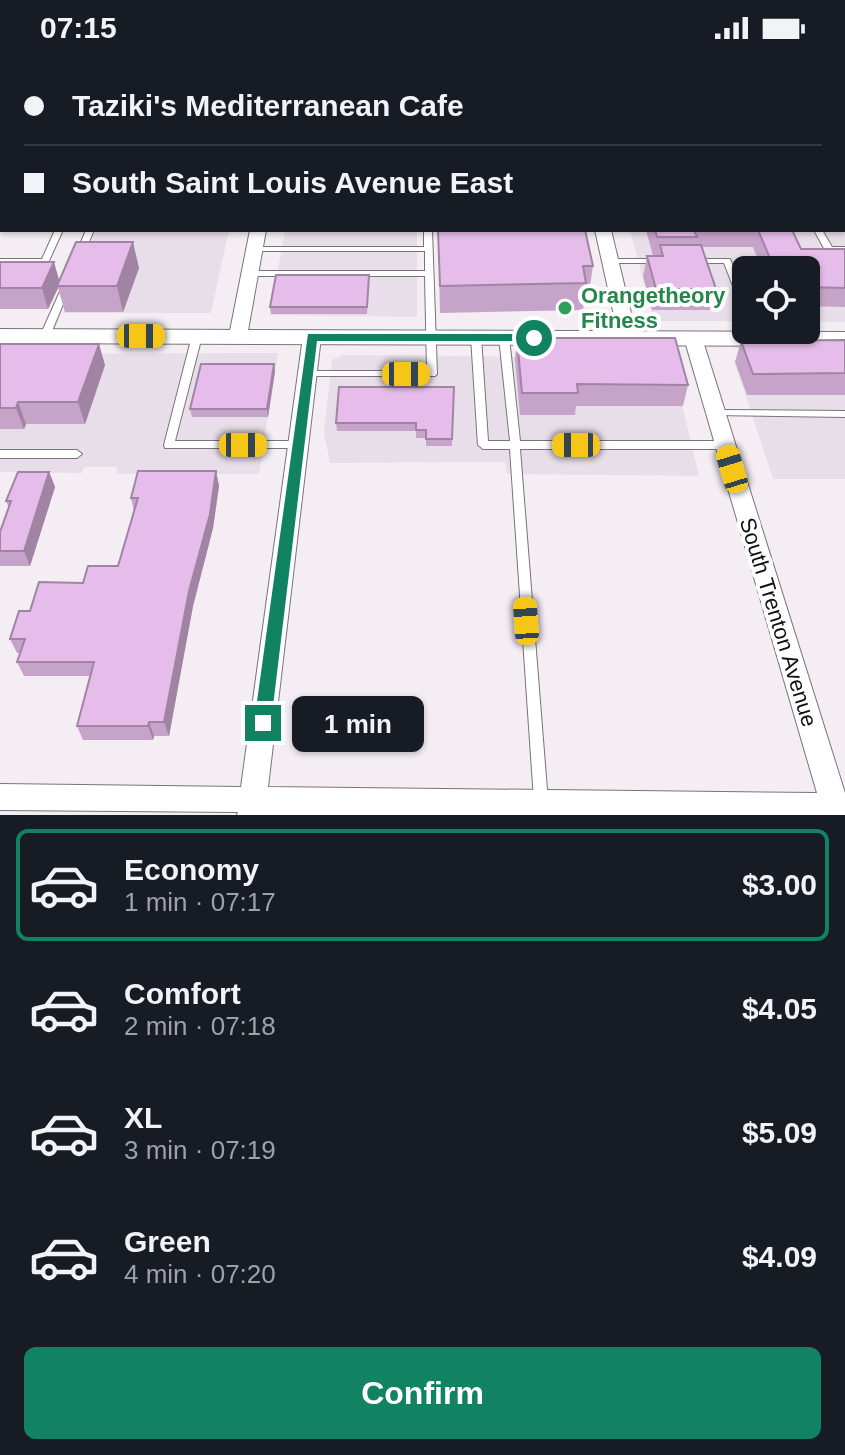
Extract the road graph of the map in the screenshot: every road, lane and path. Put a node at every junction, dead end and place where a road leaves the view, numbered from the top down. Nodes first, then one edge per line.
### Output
1 (58, 232) edge
2 (89, 232) edge
3 (258, 232) edge
4 (428, 232) edge
5 (819, 232) edge
6 (443, 244) edge
7 (602, 245) edge
8 (428, 247) junction
9 (255, 249) junction
10 (845, 249) edge
11 (0, 261) edge
12 (77, 261) edge
13 (666, 261) edge
14 (681, 261) edge
15 (250, 273) junction
16 (429, 274) junction
17 (732, 274) edge
18 (71, 275) edge
19 (0, 336) edge
20 (45, 336) junction
21 (197, 336) junction
22 (238, 336) junction
23 (732, 336) edge
24 (312, 337) junction
25 (432, 337) junction
26 (476, 337) junction
27 (504, 337) junction
28 (628, 338) junction
29 (693, 338) junction
30 (820, 338) edge
31 (845, 339) edge
32 (308, 374) junction
33 (716, 413) junction
34 (845, 414) edge
35 (299, 445) junction
36 (515, 445) junction
37 (725, 445) junction
38 (0, 454) edge
39 (77, 454) dead end
40 (0, 797) edge
41 (252, 807) edge
42 (542, 809) edge
43 (839, 809) edge

1 - 11 lane
2 - 12 lane
3 - 9 street
4 - 8 lane
5 - 10 lane
6 - 8 lane
7 - 13 lane
7 - 28 street
8 - 9 lane
8 - 16 lane
9 - 15 street
14 - 17 lane
15 - 16 lane
15 - 22 street
16 - 25 lane
18 - 20 lane
19 - 20 street
20 - 21 street
21 - 22 street
21 - 35 lane
22 - 24 street
23 - 29 street
24 - 25 street
24 - 32 street
25 - 26 street
25 - 32 lane
26 - 27 street
26 - 36 lane
27 - 28 street
27 - 36 lane
28 - 29 street
29 - 33 street, South Trenton Avenue
30 - 31 street
32 - 35 street
33 - 34 lane
33 - 37 street, South Trenton Avenue
35 - 41 street
36 - 37 lane
36 - 42 lane
37 - 43 street, South Trenton Avenue
38 - 39 lane
40 - 41 street
41 - 42 street
42 - 43 street

